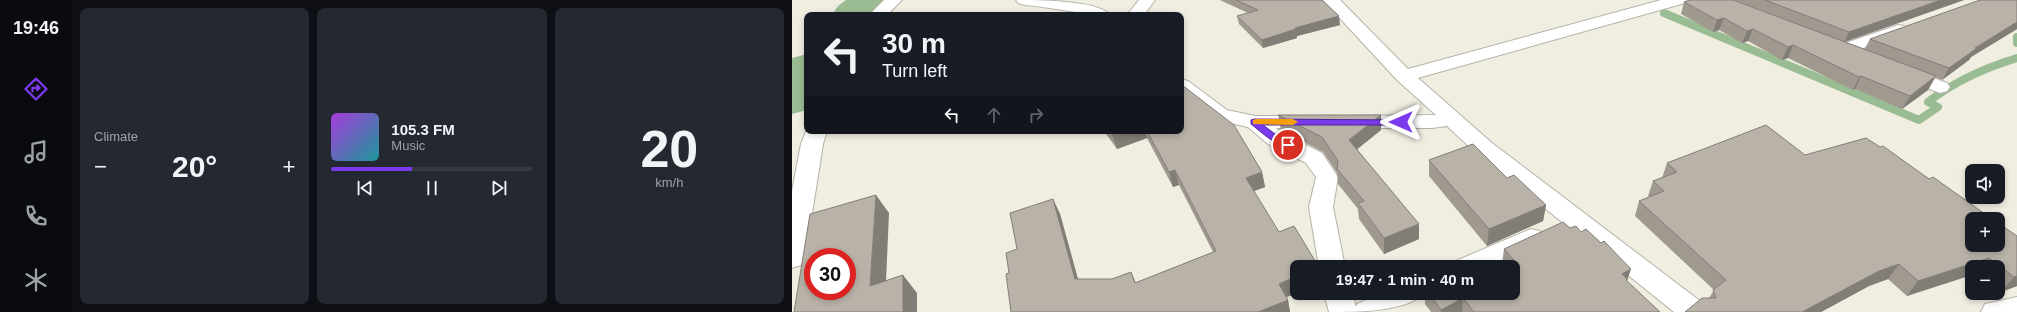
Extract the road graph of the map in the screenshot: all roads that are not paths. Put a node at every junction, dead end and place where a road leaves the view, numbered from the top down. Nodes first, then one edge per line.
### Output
1 (894, 0) edge
2 (1024, 0) edge
3 (1146, 0) edge
4 (1331, 0) edge
5 (1679, 0) edge
6 (880, 12) edge
7 (1096, 12) edge
8 (1136, 12) edge
9 (1909, 26) edge
10 (1864, 58) edge
11 (1891, 68) edge
12 (1404, 76) junction
13 (1184, 87) edge
14 (1940, 87) dead end
15 (1452, 120) junction
16 (1254, 122) junction
17 (815, 134) edge
18 (1574, 219) junction
19 (792, 258) edge
20 (1331, 260) edge
21 (1483, 260) edge
22 (1340, 300) edge
23 (1394, 300) edge
24 (2017, 308) edge
25 (1343, 312) edge
26 (1367, 312) edge
27 (1694, 312) edge
28 (1995, 312) edge

1 - 6 street
2 - 7 street
3 - 8 street
4 - 12 street
5 - 12 street
9 - 10 street
11 - 14 street
12 - 15 street
13 - 16 street
15 - 16 street
15 - 18 street
16 - 20 street
17 - 19 street
18 - 21 street
18 - 27 street
22 - 25 street
23 - 26 street
24 - 28 street

